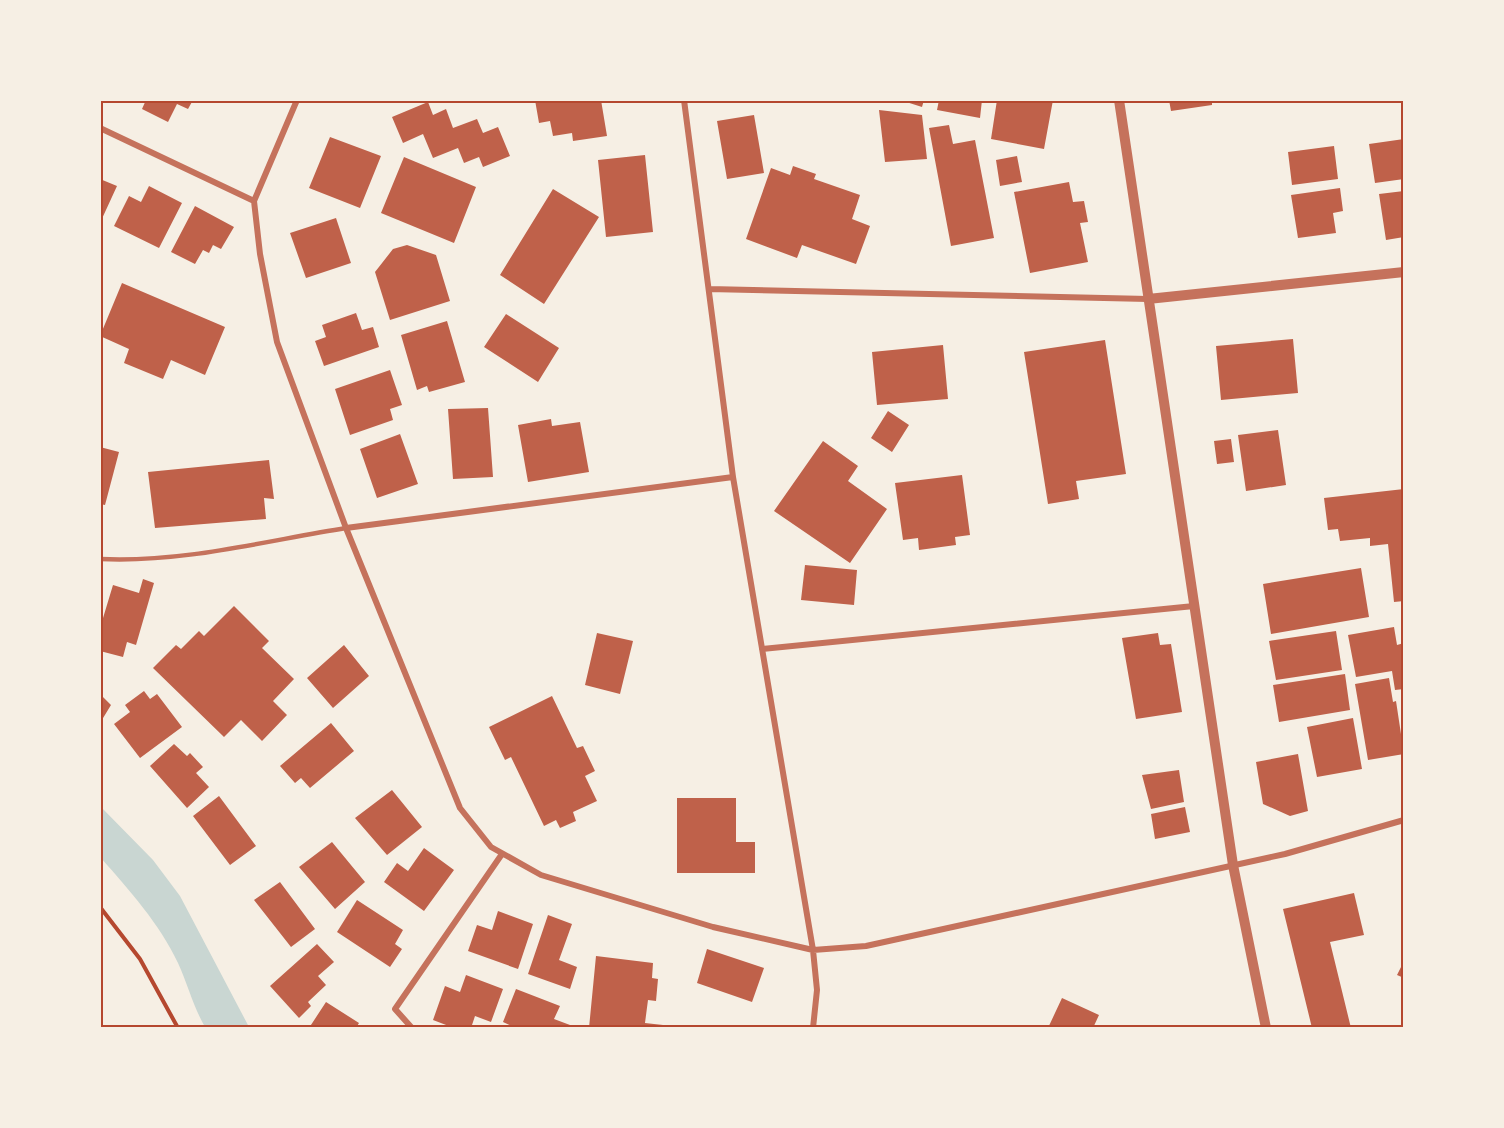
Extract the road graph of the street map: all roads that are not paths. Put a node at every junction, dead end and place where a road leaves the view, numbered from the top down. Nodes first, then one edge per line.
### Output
1 (297, 100) edge
2 (684, 100) edge
3 (1119, 100) edge
4 (100, 128) edge
5 (255, 201) junction
6 (1404, 272) edge
7 (709, 289) junction
8 (1148, 300) junction
9 (733, 477) junction
10 (346, 528) junction
11 (100, 559) edge
12 (1194, 606) junction
13 (762, 649) junction
14 (1404, 820) edge
15 (502, 854) junction
16 (1233, 865) junction
17 (813, 950) junction
18 (412, 1028) edge
19 (813, 1028) edge
20 (1266, 1028) edge

1 - 5 street
2 - 7 street
3 - 8 street
4 - 5 street
5 - 10 street
6 - 8 street
7 - 8 street
7 - 9 street
8 - 12 street
9 - 10 street
9 - 13 street
10 - 11 lane
10 - 15 street
12 - 13 street
12 - 16 street
13 - 17 street
14 - 16 street
15 - 17 street
15 - 18 street
16 - 17 street
16 - 20 street
17 - 19 street

